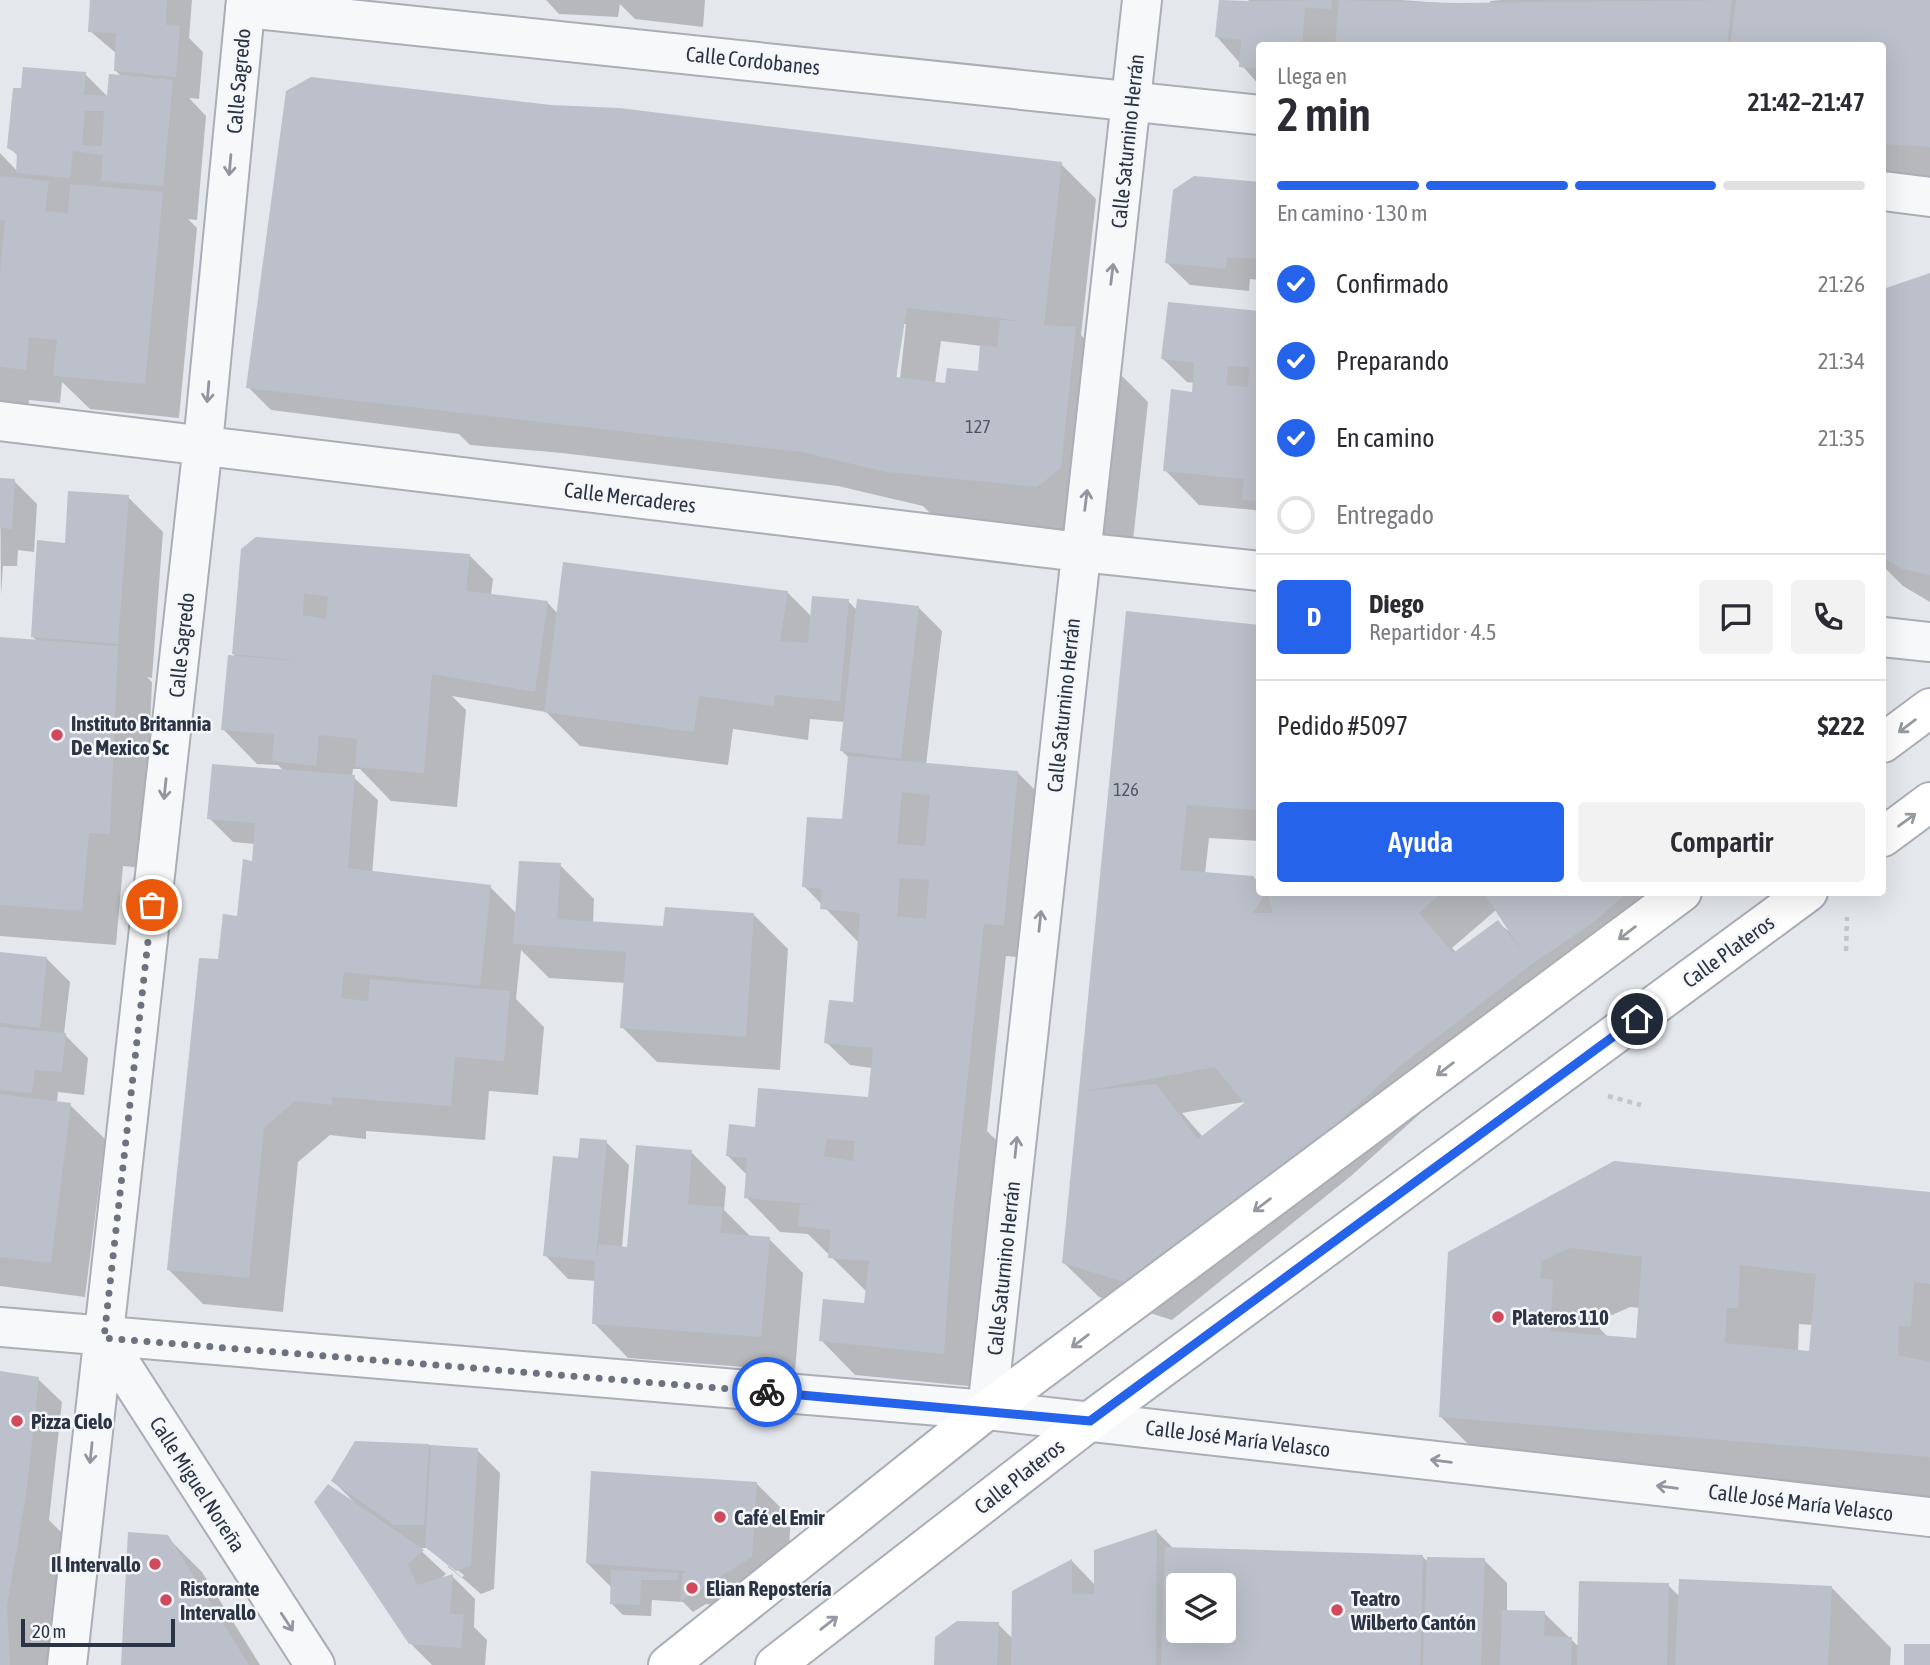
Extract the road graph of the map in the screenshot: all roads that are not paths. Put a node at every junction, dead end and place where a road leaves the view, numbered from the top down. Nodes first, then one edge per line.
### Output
1 (1142, 0) edge
2 (246, 4) edge
3 (1132, 100) junction
4 (1256, 115) edge
5 (1886, 191) edge
6 (1930, 197) edge
7 (0, 421) edge
8 (204, 444) junction
9 (1080, 552) junction
10 (1256, 571) edge
11 (1886, 637) edge
12 (1930, 642) edge
13 (1930, 708) edge
14 (1886, 741) edge
15 (1930, 803) edge
16 (1886, 835) edge
17 (1677, 896) edge
18 (1803, 896) edge
19 (0, 1327) edge
20 (104, 1338) junction
21 (987, 1410) junction
22 (1090, 1421) junction
23 (1930, 1517) edge
24 (67, 1665) edge
25 (315, 1665) edge
26 (668, 1665) edge
27 (775, 1665) edge

1 - 3 street, Calle Saturnino Herrán
2 - 3 street, Calle Cordobanes
2 -> 8 street, Calle Sagredo
3 - 4 street, Calle Cordobanes
9 -> 3 street, Calle Saturnino Herrán
5 - 6 street
7 - 8 street, Calle Mercaderes
8 - 9 street, Calle Mercaderes
8 -> 20 street, Calle Sagredo
9 - 10 street, Calle Mercaderes
21 -> 9 street, Calle Saturnino Herrán
11 - 12 street
13 -> 14 street
16 -> 15 street
17 -> 21 street
18 - 22 street, Calle Plateros
19 - 20 street, Calle José María Velasco
20 - 21 street, Calle José María Velasco
20 -> 24 street, Calle Sagredo
20 -> 25 street, Calle Miguel Noreña
21 - 22 street, Calle José María Velasco
21 - 26 street
23 -> 22 street, Calle José María Velasco
27 -> 22 street, Calle Plateros

